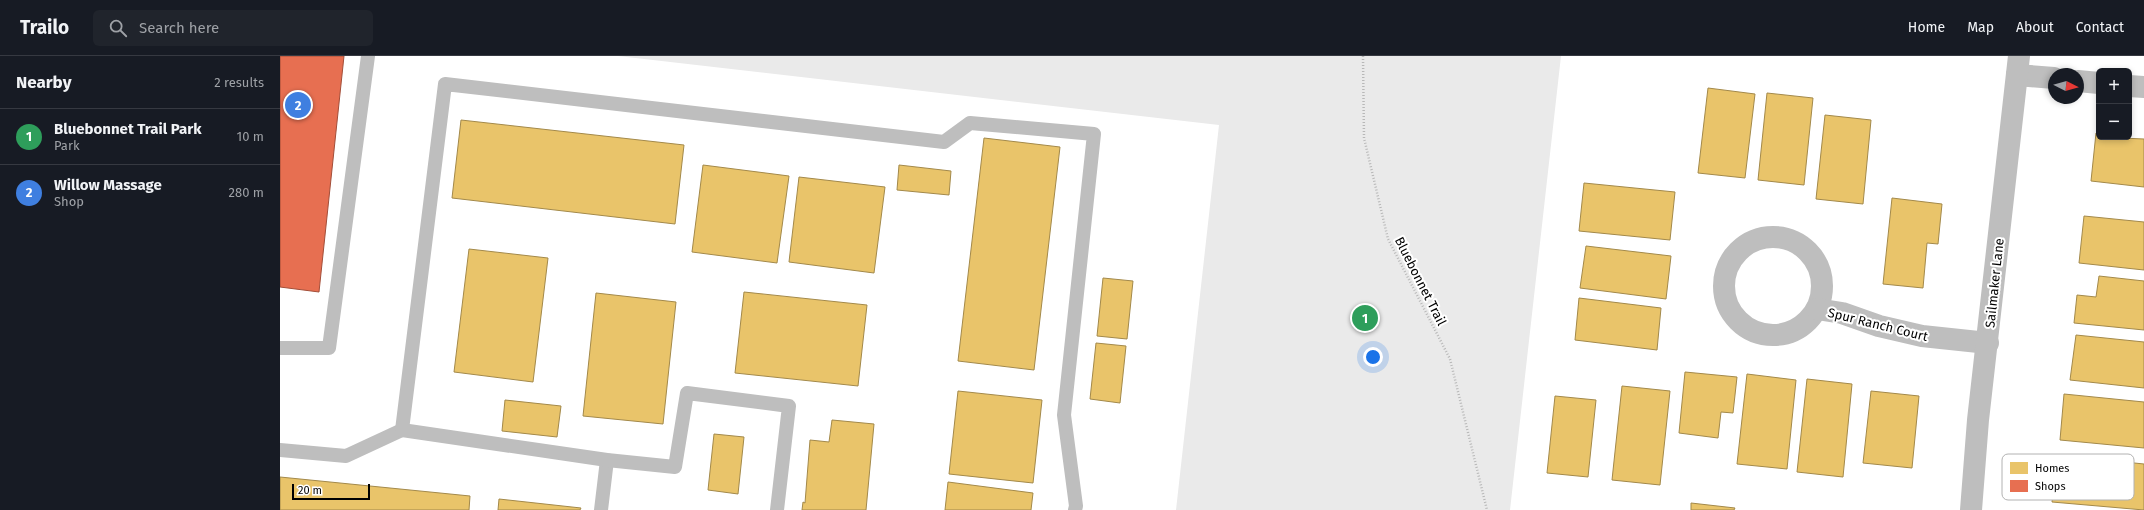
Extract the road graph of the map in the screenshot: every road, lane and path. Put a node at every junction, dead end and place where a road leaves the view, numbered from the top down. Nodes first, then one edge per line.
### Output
1 (368, 56) edge
2 (1363, 56) edge
3 (2018, 65) edge
4 (2048, 76) edge
5 (2084, 82) edge
6 (2096, 83) edge
7 (2132, 86) edge
8 (2144, 87) edge
9 (1817, 309) junction
10 (1988, 343) junction
11 (280, 348) edge
12 (402, 430) junction
13 (280, 450) edge
14 (607, 460) junction
15 (601, 510) edge
16 (777, 510) edge
17 (1075, 510) edge
18 (1487, 510) edge
19 (1971, 510) edge

1 - 11 lane
2 - 18 path, Bluebonnet Trail
3 - 4 street
3 - 10 street, Sailmaker Lane
5 - 6 street
7 - 8 street
9 - 9 street, Spur Ranch Court
9 - 10 street, Spur Ranch Court
10 - 19 street, Sailmaker Lane
12 - 13 lane
12 - 14 lane
12 - 17 lane
14 - 15 lane
14 - 16 lane

